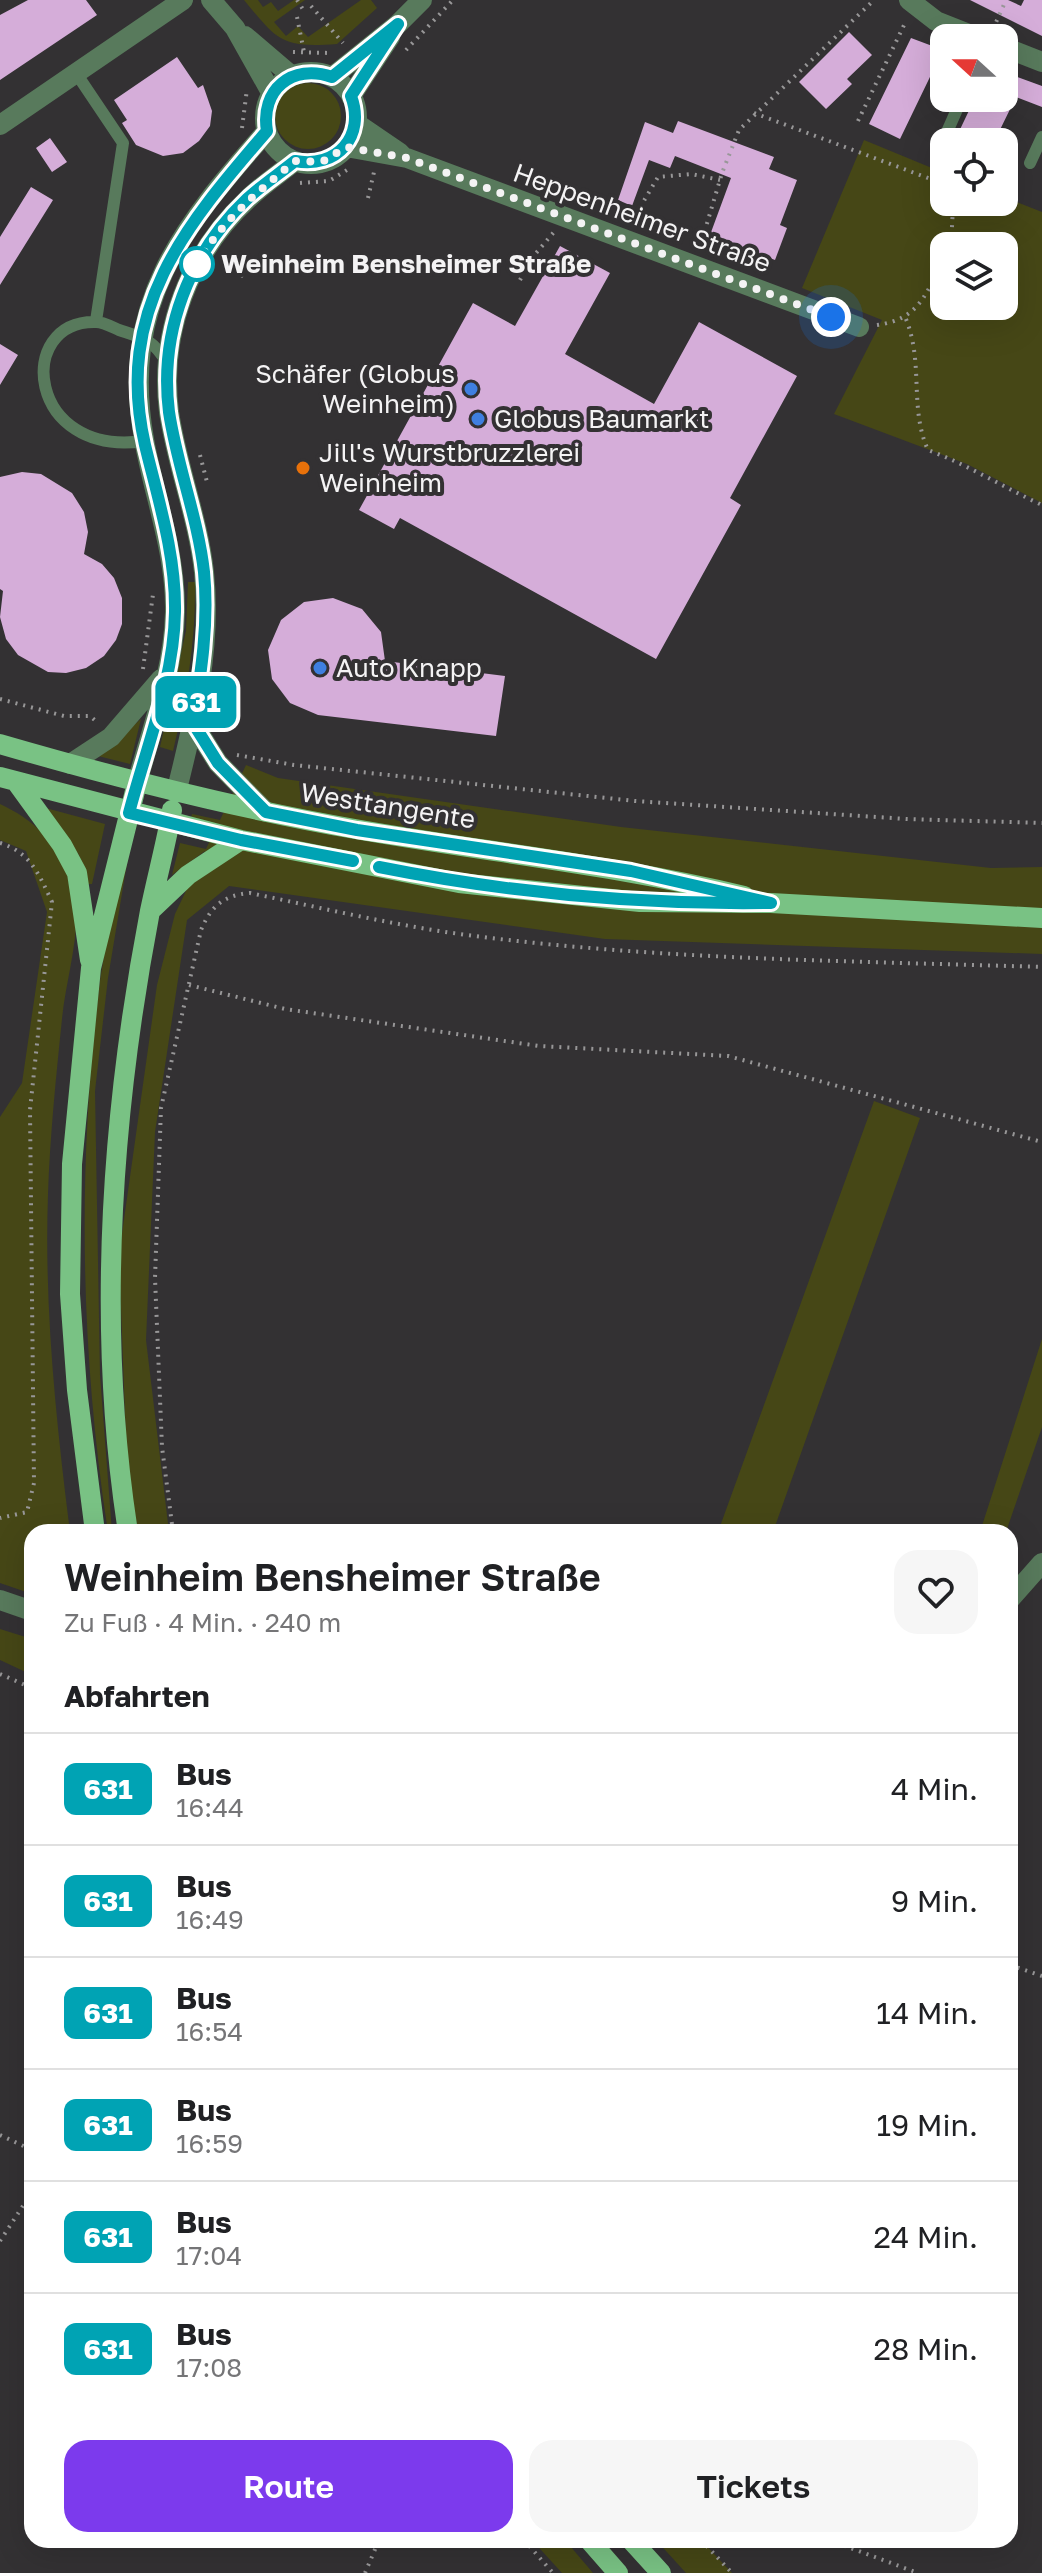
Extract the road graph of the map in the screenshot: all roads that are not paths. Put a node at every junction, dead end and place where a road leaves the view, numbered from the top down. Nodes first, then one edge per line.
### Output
1 (183, 0) edge
2 (211, 0) edge
3 (422, 0) edge
4 (911, 2) edge
5 (398, 24) junction
6 (944, 24) edge
7 (1018, 53) edge
8 (264, 61) junction
9 (1042, 62) edge
10 (76, 73) junction
11 (292, 76) junction
12 (332, 77) junction
13 (272, 94) junction
14 (351, 96) junction
15 (356, 123) junction
16 (0, 125) edge
17 (267, 131) junction
18 (1042, 137) edge
19 (346, 147) junction
20 (407, 158) junction
21 (295, 161) junction
22 (1030, 163) dead end
23 (96, 321) junction
24 (859, 327) road end
25 (143, 336) junction
26 (167, 363) junction
27 (144, 441) junction
28 (166, 673) junction
29 (193, 723) junction
30 (0, 744) edge
31 (70, 764) junction
32 (8, 780) edge
33 (137, 783) junction
34 (176, 793) junction
35 (266, 812) junction
36 (129, 813) junction
37 (170, 824) junction
38 (241, 840) junction
39 (771, 903) junction
40 (150, 911) junction
41 (1042, 918) edge
42 (91, 968) junction
43 (94, 1524) edge
44 (127, 1524) edge
45 (1042, 1563) edge
46 (1018, 1590) edge
47 (0, 1600) edge
48 (24, 1608) edge
49 (596, 2548) edge
50 (638, 2548) edge
51 (618, 2573) edge
52 (661, 2573) edge

1 - 10 street
2 - 8 street
3 - 5 street
4 - 6 street
5 - 12 street
5 - 14 street
7 - 9 street
8 - 11 street
8 - 13 street
10 - 16 street
10 - 23 lane
11 - 12 street
11 - 13 street
12 - 14 street
13 - 17 street
14 - 15 street
15 - 19 street
15 - 20 street, Heppenheimer Straße
17 - 21 street
17 - 25 street
18 - 22 lane
19 - 20 street, Heppenheimer Straße
19 - 21 street
20 - 24 street, Heppenheimer Straße
21 - 26 street
23 - 25 lane
23 - 27 lane
25 - 26 lane
25 - 27 street
26 - 29 street
27 - 28 street
28 - 31 street
28 - 33 street
29 - 34 street
29 - 35 street
30 - 31 main road, Westtangente
31 - 33 main road, Westtangente
32 - 36 main road, Westtangente
32 - 42 main road
33 - 34 main road, Westtangente
33 - 36 main road
34 - 35 main road, Westtangente
34 - 37 main road
35 - 39 main road, Westtangente
36 - 37 main road, Westtangente
36 - 42 main road
37 - 38 main road, Westtangente
37 - 40 main road
38 - 39 main road, Westtangente
38 - 40 main road
39 - 41 main road, Westtangente
40 - 44 main road
42 - 43 main road
45 - 46 street
47 - 48 street
49 - 51 main road
50 - 52 main road

